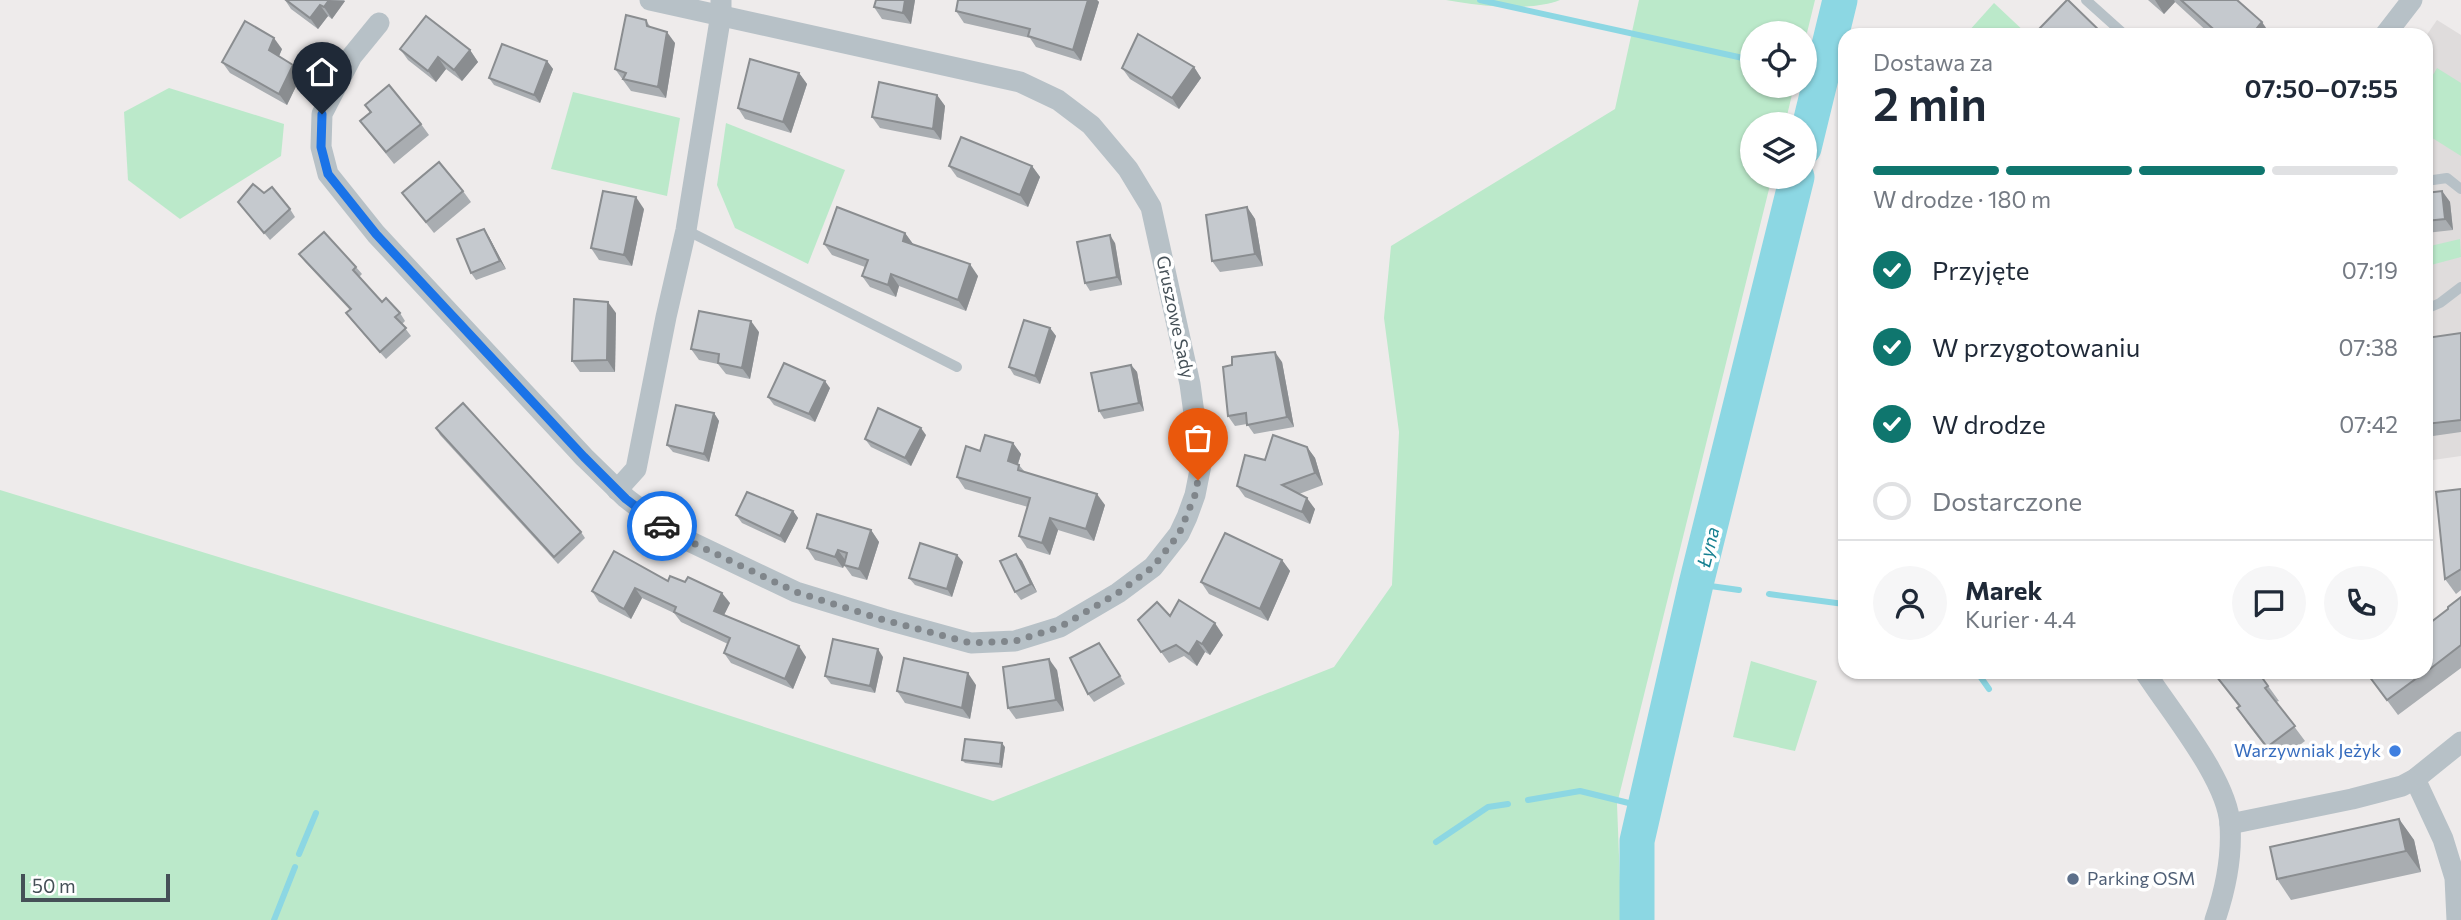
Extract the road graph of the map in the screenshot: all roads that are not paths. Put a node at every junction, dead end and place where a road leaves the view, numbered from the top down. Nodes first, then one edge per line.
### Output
1 (650, 0) edge
2 (2086, 0) edge
3 (2412, 0) edge
4 (721, 7) edge
5 (380, 23) dead end
6 (2117, 28) edge
7 (2390, 28) edge
8 (2433, 180) edge
9 (2461, 189) edge
10 (686, 230) junction
11 (2461, 287) edge
12 (2433, 306) edge
13 (957, 368) dead end
14 (617, 490) junction
15 (2150, 679) edge
16 (2461, 742) edge
17 (2415, 779) junction
18 (2230, 824) junction
19 (2215, 920) edge
20 (2457, 920) edge

1 - 4 street, Gruszowe Sady
2 - 6 lane
3 - 7 street
4 - 10 street
4 - 14 street, Gruszowe Sady
5 - 14 street, Gruszowe Sady
8 - 9 lane
10 - 13 lane
10 - 14 street
11 - 12 lane
15 - 18 street
16 - 17 street
17 - 18 street
17 - 20 street
18 - 19 street

